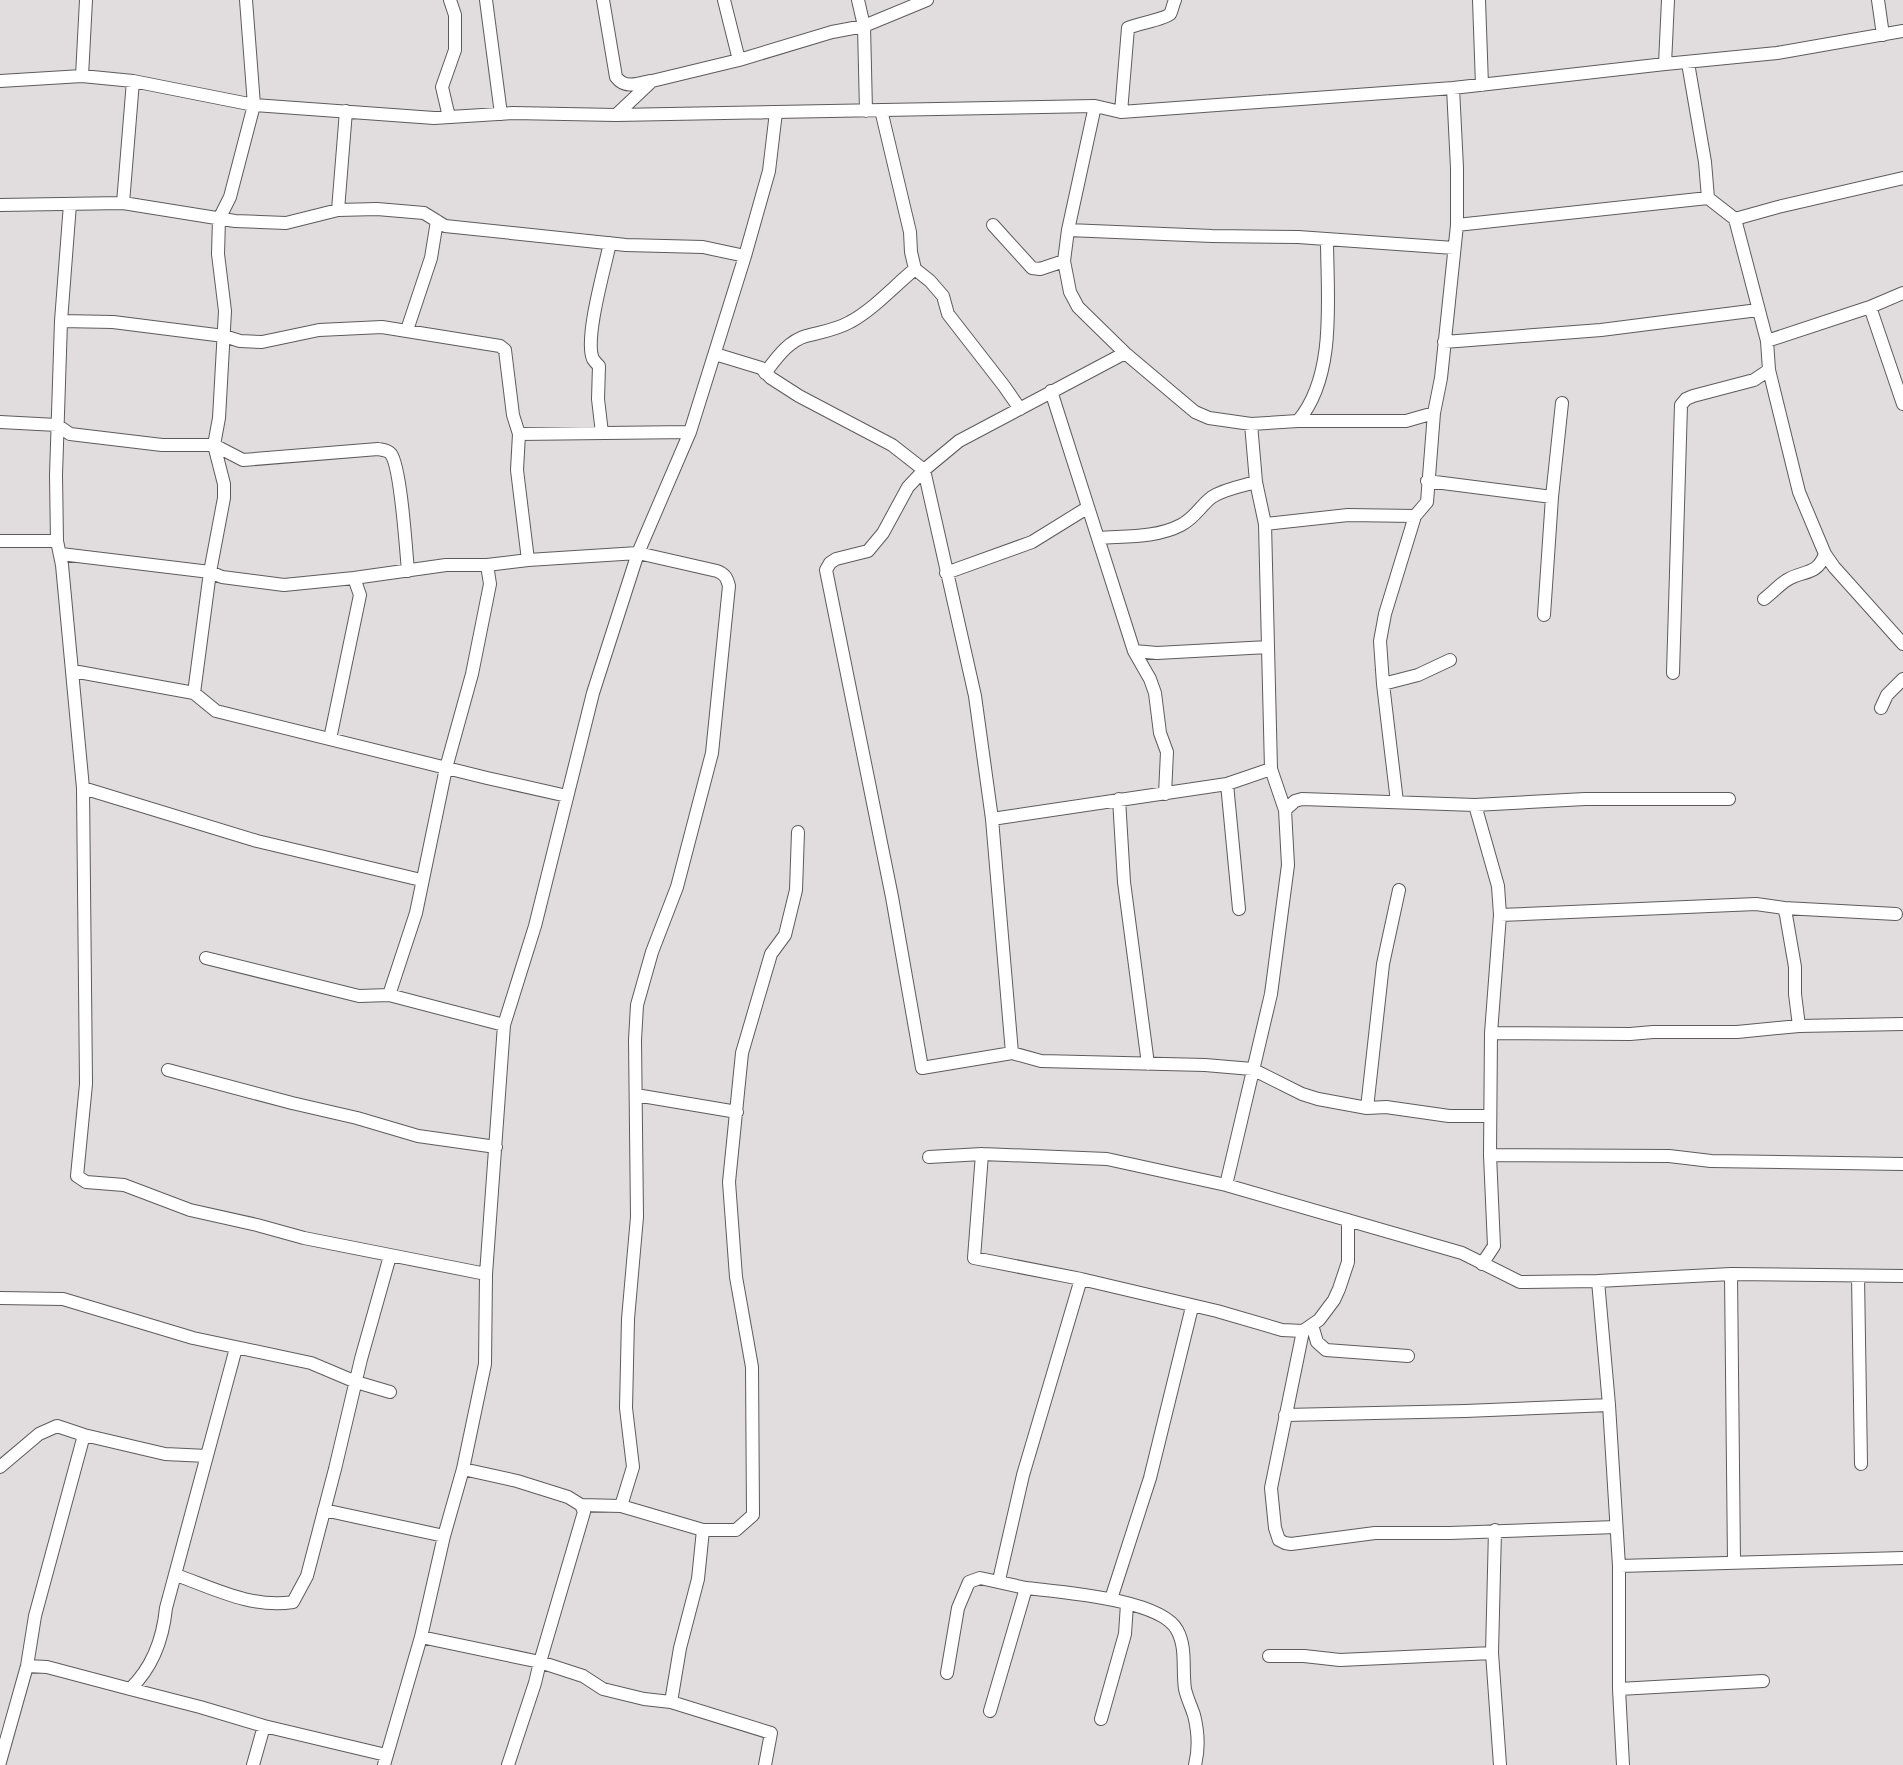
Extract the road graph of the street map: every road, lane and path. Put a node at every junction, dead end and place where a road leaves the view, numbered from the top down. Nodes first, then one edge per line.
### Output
1 (86, 0) edge
2 (246, 0) edge
3 (450, 0) edge
4 (486, 0) edge
5 (603, 0) edge
6 (724, 0) edge
7 (858, 0) edge
8 (927, 0) edge
9 (1175, 0) edge
10 (1479, 0) edge
11 (1668, 0) edge
12 (1878, 0) edge
13 (864, 26) junction
14 (1903, 31) edge
15 (1883, 35) junction
16 (739, 60) junction
17 (1688, 63) junction
18 (1665, 64) junction
19 (82, 76) junction
20 (0, 81) edge
21 (133, 81) junction
22 (652, 81) junction
23 (1482, 85) junction
24 (1453, 88) junction
25 (255, 105) junction
26 (1095, 106) junction
27 (881, 110) junction
28 (346, 111) junction
29 (866, 111) junction
30 (1121, 111) junction
31 (776, 112) junction
32 (501, 114) junction
33 (616, 115) junction
34 (449, 117) junction
35 (1903, 178) edge
36 (1708, 198) junction
37 (123, 203) junction
38 (70, 204) junction
39 (0, 205) edge
40 (338, 210) junction
41 (219, 219) junction
42 (1736, 219) junction
43 (437, 221) junction
44 (993, 225) dead end
45 (1457, 225) junction
46 (1068, 230) junction
47 (1327, 239) junction
48 (610, 243) junction
49 (1454, 248) junction
50 (746, 256) junction
51 (1064, 261) junction
52 (915, 269) junction
53 (1903, 294) edge
54 (1870, 307) junction
55 (1758, 310) junction
56 (61, 321) junction
57 (407, 330) junction
58 (224, 336) junction
59 (1767, 341) junction
60 (1444, 342) junction
61 (1125, 353) junction
62 (715, 354) junction
63 (1769, 370) junction
64 (765, 373) junction
65 (1051, 391) junction
66 (1562, 403) dead end
67 (1903, 404) edge
68 (1020, 409) junction
69 (1434, 413) junction
70 (1298, 420) junction
71 (0, 422) edge
72 (1251, 424) junction
73 (57, 425) junction
74 (690, 432) junction
75 (602, 433) junction
76 (519, 434) junction
77 (214, 445) junction
78 (924, 470) junction
79 (1427, 481) junction
80 (1256, 482) junction
81 (1552, 497) junction
82 (1088, 508) junction
83 (1415, 516) junction
84 (1265, 524) junction
85 (1099, 538) junction
86 (0, 541) edge
87 (57, 541) junction
88 (61, 554) junction
89 (638, 554) junction
90 (1825, 554) junction
91 (528, 560) junction
92 (487, 565) junction
93 (408, 570) junction
94 (210, 572) junction
95 (946, 573) junction
96 (354, 578) junction
97 (1764, 599) dead end
98 (1544, 615) dead end
99 (1903, 644) edge
100 (1268, 647) junction
101 (1134, 651) junction
102 (1450, 660) dead end
103 (73, 671) junction
104 (1673, 674) dead end
105 (1903, 679) edge
106 (1383, 684) junction
107 (194, 693) junction
108 (1881, 708) dead end
109 (330, 740) junction
110 (446, 768) junction
111 (1271, 769) junction
112 (1227, 784) junction
113 (83, 788) junction
114 (1165, 794) junction
115 (567, 796) junction
116 (1119, 799) junction
117 (1729, 799) dead end
118 (1398, 802) junction
119 (1288, 804) junction
120 (1475, 805) junction
121 (992, 819) junction
122 (798, 832) dead end
123 (422, 880) junction
124 (1399, 890) dead end
125 (1784, 908) junction
126 (1239, 909) dead end
127 (1896, 914) dead end
128 (1500, 915) junction
129 (206, 958) dead end
130 (389, 996) junction
131 (1903, 1024) edge
132 (504, 1025) junction
133 (1799, 1026) junction
134 (1491, 1033) junction
135 (1012, 1053) junction
136 (1148, 1064) junction
137 (1252, 1069) junction
138 (168, 1070) dead end
139 (636, 1095) junction
140 (1367, 1108) junction
141 (737, 1112) junction
142 (1490, 1116) junction
143 (496, 1147) junction
144 (982, 1154) junction
145 (1490, 1155) junction
146 (929, 1156) dead end
147 (1903, 1164) edge
148 (1226, 1185) junction
149 (1348, 1221) junction
150 (390, 1256) junction
151 (1482, 1264) junction
152 (486, 1274) junction
153 (1731, 1274) junction
154 (1858, 1276) junction
155 (1903, 1276) edge
156 (1081, 1279) junction
157 (1598, 1281) junction
158 (0, 1298) edge
159 (1192, 1307) junction
160 (1307, 1328) junction
161 (236, 1348) junction
162 (1408, 1356) dead end
163 (356, 1382) junction
164 (390, 1392) dead end
165 (1609, 1405) junction
166 (1286, 1414) junction
167 (84, 1435) junction
168 (207, 1456) junction
169 (1861, 1464) dead end
170 (0, 1467) edge
171 (463, 1469) junction
172 (581, 1504) junction
173 (621, 1506) junction
174 (324, 1510) junction
175 (1616, 1527) junction
176 (703, 1530) junction
177 (1495, 1530) junction
178 (444, 1536) junction
179 (1903, 1558) edge
180 (1734, 1562) junction
181 (1619, 1566) junction
182 (176, 1575) junction
183 (999, 1580) junction
184 (1026, 1588) junction
185 (1111, 1599) junction
186 (1127, 1604) junction
187 (421, 1637) junction
188 (1492, 1653) junction
189 (1269, 1656) dead end
190 (540, 1662) junction
191 (27, 1666) junction
192 (947, 1673) dead end
193 (1763, 1681) dead end
194 (130, 1689) junction
195 (1619, 1689) junction
196 (671, 1702) junction
197 (990, 1711) dead end
198 (1101, 1719) dead end
199 (264, 1726) junction
200 (385, 1760) edge
201 (0, 1762) edge
202 (253, 1765) edge
203 (508, 1765) edge
204 (765, 1765) edge
205 (1195, 1765) edge
206 (1500, 1765) edge
207 (1623, 1765) edge

1 - 19 street
2 - 25 street
3 - 34 street
4 - 32 street
5 - 22 street
6 - 16 street
7 - 13 street
8 - 13 street
9 - 30 street
10 - 23 street
11 - 18 street
12 - 15 street
13 - 16 street
13 - 29 street
14 - 15 street
15 - 17 street
16 - 22 street
17 - 18 street
17 - 36 street
18 - 23 street
19 - 20 street
19 - 21 street
21 - 25 street
21 - 37 street
22 - 33 street
23 - 24 street
24 - 30 street
24 - 45 street
25 - 28 street
25 - 41 street
26 - 27 street
26 - 30 street
26 - 46 street
27 - 29 street
27 - 52 street
28 - 34 street
28 - 40 street
29 - 31 street
31 - 33 street
31 - 50 street
32 - 33 street
32 - 34 street
35 - 42 street
36 - 42 street
36 - 45 street
37 - 38 street
37 - 41 street
38 - 39 street
38 - 56 street
40 - 41 street
40 - 43 street
41 - 58 street
42 - 55 street
43 - 48 street
43 - 57 street
44 - 51 street
45 - 49 street
46 - 47 street
46 - 51 street
47 - 49 street
47 - 70 street
48 - 50 street
48 - 75 street
49 - 60 street
50 - 62 street
51 - 61 street
52 - 64 street
52 - 68 street
53 - 54 street
54 - 59 street
54 - 67 street
55 - 59 street
55 - 60 street
56 - 58 street
56 - 73 street
57 - 58 street
57 - 76 street
58 - 77 street
59 - 63 street
60 - 69 street
61 - 65 street
61 - 72 street
62 - 64 street
62 - 74 street
63 - 90 street
63 - 104 street
64 - 78 street
65 - 68 street
65 - 82 street
66 - 81 street
68 - 78 street
69 - 70 street
69 - 79 street
70 - 72 street
71 - 73 street
72 - 80 street
73 - 77 street
73 - 87 street
74 - 75 street
74 - 89 street
75 - 76 street
76 - 91 street
77 - 93 street
77 - 94 street
78 - 95 street
78 - 135 street
79 - 81 street
79 - 83 street
80 - 84 street
80 - 85 street
81 - 98 street
82 - 85 street
82 - 95 street
83 - 84 street
83 - 106 street
84 - 100 street
85 - 101 street
86 - 87 street
87 - 88 street
88 - 94 street
88 - 103 street
89 - 91 street
89 - 115 street
89 - 139 street
90 - 97 street
90 - 99 street
91 - 92 street
92 - 93 street
92 - 110 street
93 - 96 street
94 - 96 street
94 - 107 street
95 - 121 street
96 - 109 street
100 - 101 street
100 - 111 street
101 - 114 street
102 - 106 street
103 - 107 street
103 - 113 street
105 - 108 street
106 - 118 street
107 - 109 street
109 - 110 street
110 - 115 street
110 - 123 street
111 - 112 street
111 - 119 street
112 - 114 street
112 - 126 street
113 - 123 street
113 - 150 street
114 - 116 street
115 - 132 street
116 - 121 street
116 - 136 street
117 - 120 street
118 - 119 street
118 - 120 street
119 - 137 street
120 - 128 street
121 - 135 street
122 - 141 street
123 - 130 street
124 - 140 street
125 - 127 street
125 - 128 street
125 - 133 street
128 - 134 street
129 - 130 street
130 - 132 street
131 - 133 street
132 - 143 street
133 - 134 street
134 - 142 street
135 - 136 street
136 - 137 street
137 - 140 street
137 - 148 street
138 - 143 street
139 - 141 street
139 - 173 street
140 - 142 street
141 - 176 street
142 - 145 street
143 - 152 street
144 - 146 street
144 - 148 street
144 - 156 street
145 - 147 street
145 - 151 street
148 - 149 street
149 - 151 street
149 - 160 street
150 - 152 street
150 - 163 street
151 - 157 street
152 - 171 street
153 - 154 street
153 - 157 street
153 - 180 street
154 - 155 street
154 - 169 street
156 - 159 street
156 - 183 street
157 - 165 street
158 - 161 street
159 - 160 street
159 - 185 street
160 - 162 street
160 - 166 street
161 - 163 street
161 - 168 street
163 - 164 street
163 - 174 street
165 - 166 street
165 - 175 street
166 - 177 street
167 - 168 street
167 - 170 street
167 - 191 street
168 - 182 street
171 - 172 street
171 - 178 street
172 - 173 street
172 - 190 street
173 - 176 street
174 - 178 street
174 - 182 street
175 - 177 street
175 - 181 street
176 - 196 street
177 - 188 street
178 - 187 street
179 - 180 street
180 - 181 street
181 - 195 street
182 - 194 street
183 - 184 street
183 - 192 street
184 - 185 street
184 - 197 street
185 - 186 street
186 - 198 street
186 - 205 street
187 - 190 street
187 - 200 street
188 - 189 street
188 - 206 street
190 - 196 street
190 - 203 street
191 - 194 street
191 - 201 street
193 - 195 street
194 - 199 street
195 - 207 street
196 - 204 street
199 - 200 street
199 - 202 street

